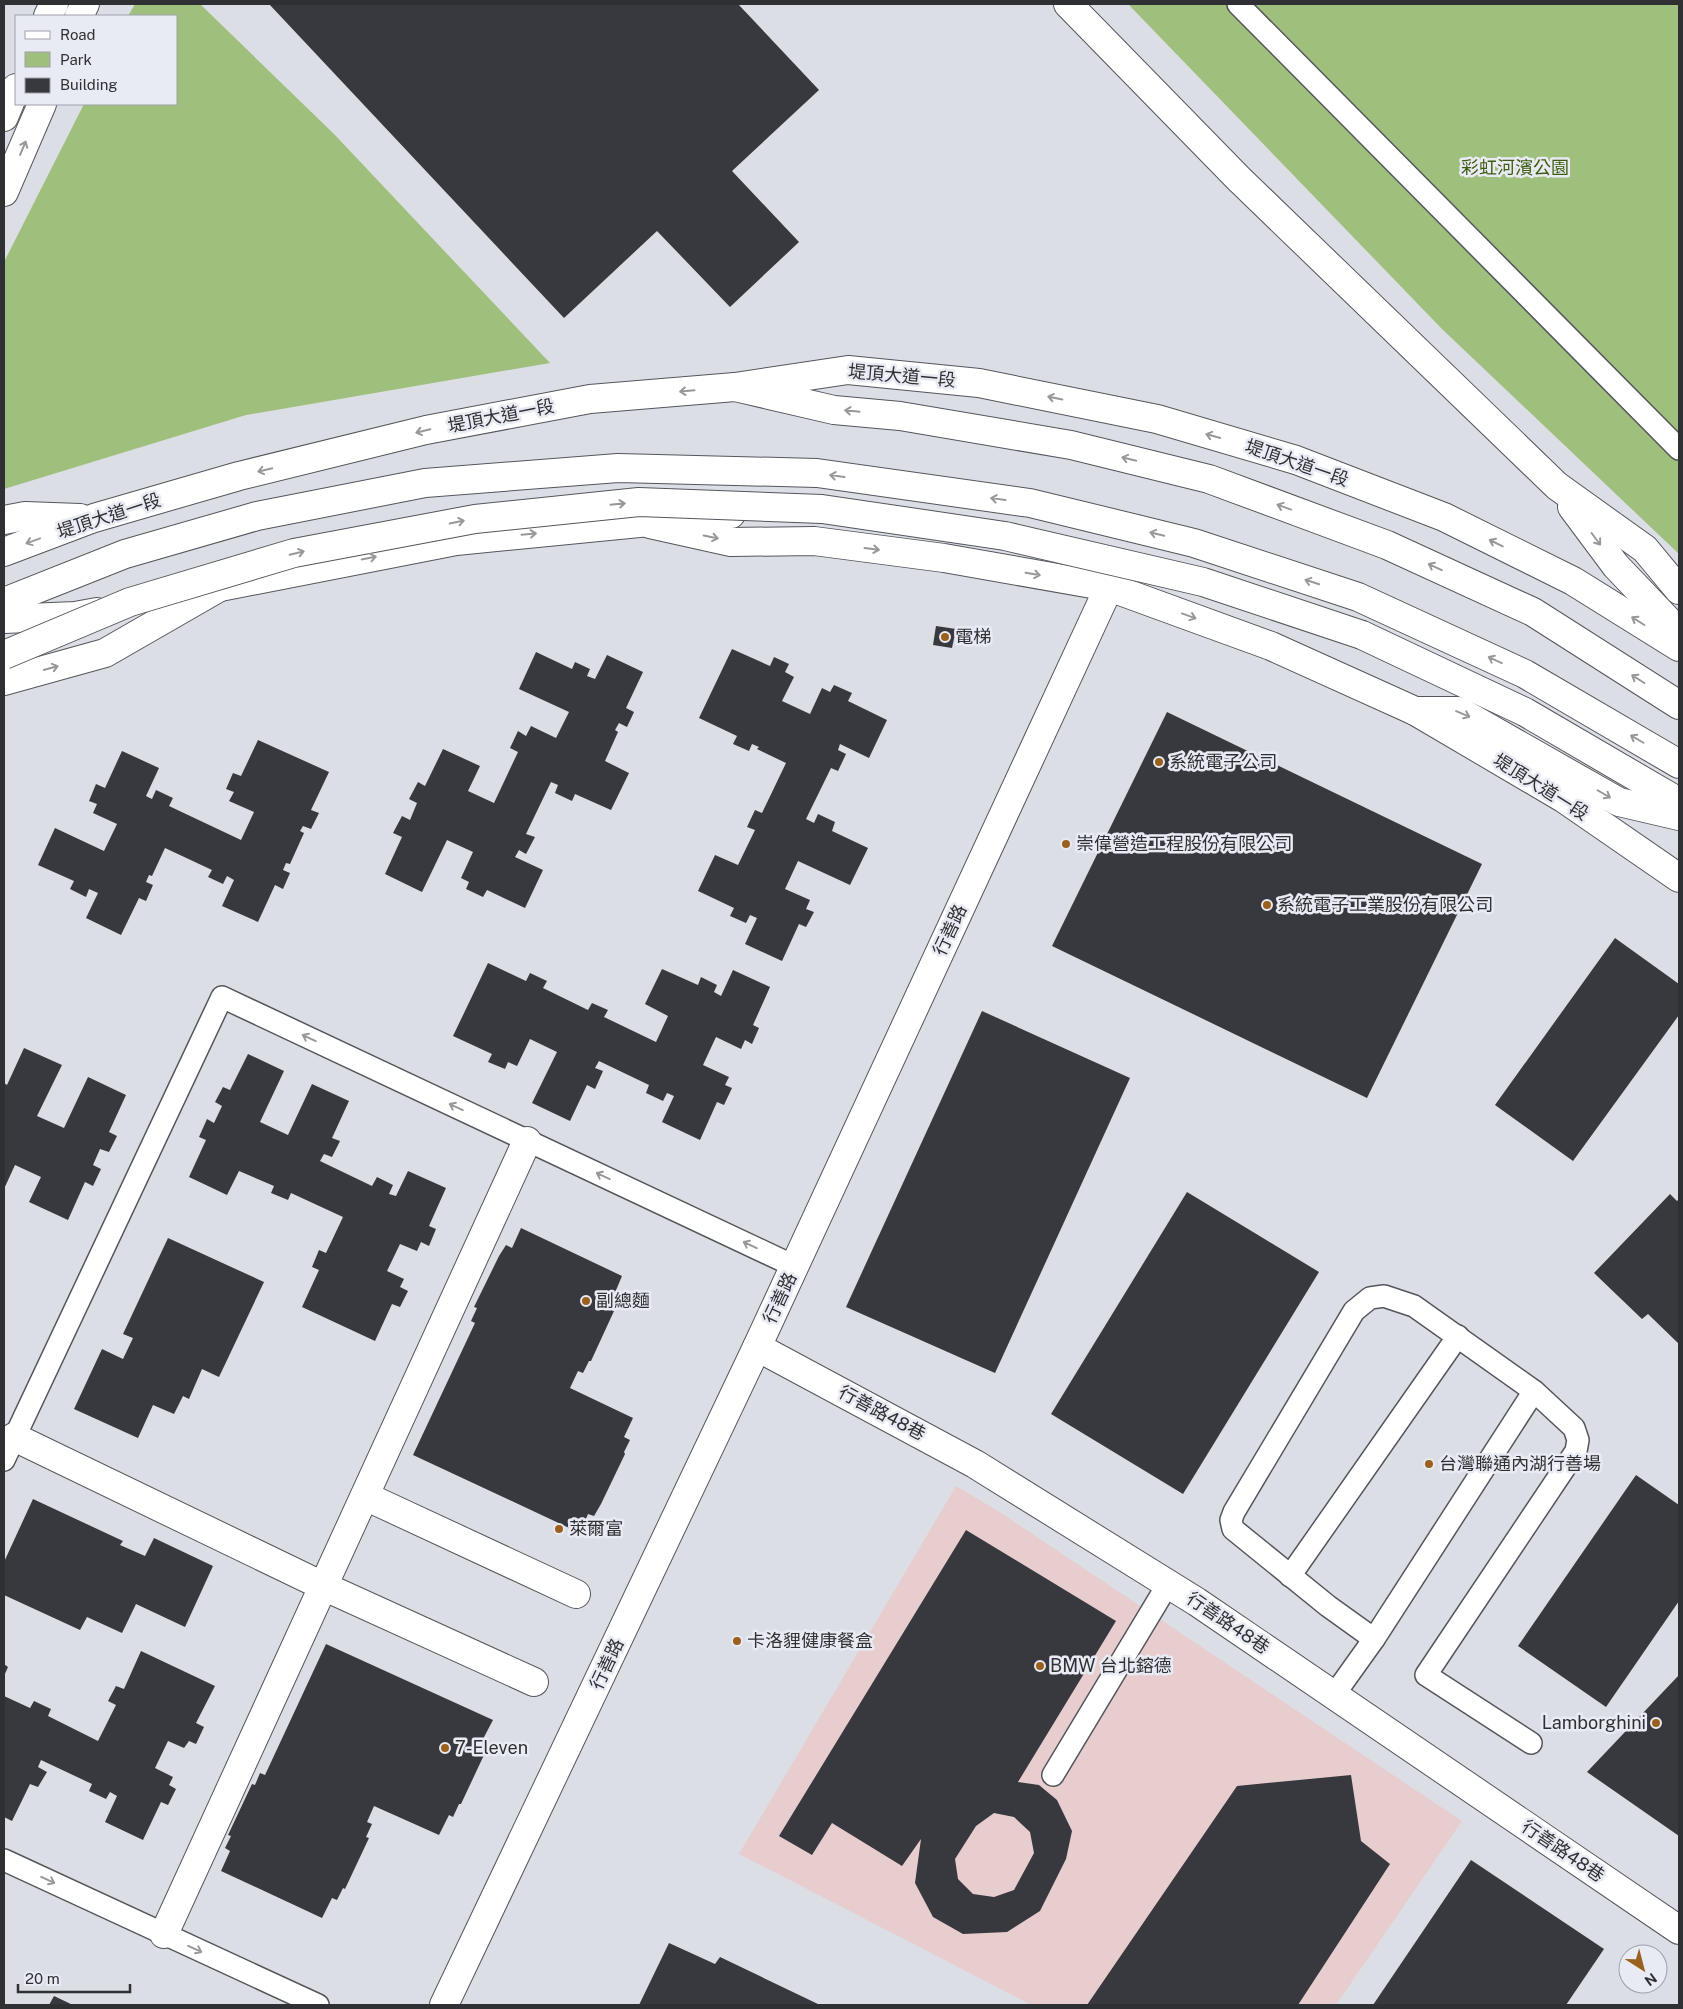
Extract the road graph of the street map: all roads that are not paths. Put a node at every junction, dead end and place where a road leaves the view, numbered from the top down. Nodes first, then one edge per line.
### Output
1 (1068, 4) edge
2 (1238, 4) edge
3 (15, 90) edge
4 (42, 105) edge
5 (4, 117) edge
6 (4, 192) edge
7 (735, 387) junction
8 (1679, 449) edge
9 (1557, 486) junction
10 (94, 518) junction
11 (4, 520) edge
12 (646, 523) junction
13 (4, 552) edge
14 (1109, 587) junction
15 (218, 588) junction
16 (1679, 590) edge
17 (4, 602) edge
18 (4, 619) edge
19 (1679, 632) edge
20 (1679, 647) edge
21 (4, 655) edge
22 (4, 681) edge
23 (1679, 705) edge
24 (1415, 711) junction
25 (1679, 764) edge
26 (1679, 802) edge
27 (1679, 815) edge
28 (1679, 878) edge
29 (527, 1141) junction
30 (794, 1266) junction
31 (1458, 1336) junction
32 (758, 1347) junction
33 (1534, 1391) junction
34 (9, 1448) edge
35 (365, 1496) junction
36 (1290, 1576) junction
37 (1168, 1584) junction
38 (323, 1586) junction
39 (576, 1594) dead end
40 (1374, 1639) junction
41 (534, 1682) dead end
42 (1334, 1695) junction
43 (1532, 1743) dead end
44 (1052, 1775) dead end
45 (4, 1860) edge
46 (1679, 1930) edge
47 (164, 1934) junction
48 (318, 2005) edge
49 (444, 2005) edge

1 - 9 main road
2 - 8 lane
3 - 5 main road
6 -> 4 main road
7 -> 10 main road, 堤頂大道一段
20 -> 7 main road, 堤頂大道一段
23 -> 7 main road
9 - 16 main road
9 -> 19 main road
10 - 11 main road
10 -> 13 main road, 堤頂大道一段
12 -> 14 main road, 堤頂大道一段
15 -> 12 main road, 堤頂大道一段
12 - 27 main road, 堤頂大道一段
14 -> 24 main road, 堤頂大道一段
14 - 30 main road, 行善路
15 - 18 main road, 堤頂大道一段
22 -> 15 main road
25 -> 17 main road
21 -> 26 main road, bridge
24 -> 27 main road
24 - 28 main road, 堤頂大道一段
30 -> 29 lane
29 -> 34 lane
29 - 35 main road
30 - 32 main road, 行善路
31 - 33 lane
31 - 36 lane
31 - 36 lane
32 - 37 main road, 行善路48巷
32 - 49 main road, 行善路
33 - 40 lane
33 - 43 lane
34 - 38 main road
35 - 38 main road
35 - 39 main road
36 - 40 lane
37 - 42 main road, 行善路48巷
37 - 44 lane
38 - 41 main road
38 - 47 main road
40 - 42 lane
42 - 46 main road, 行善路48巷
45 -> 47 lane
47 -> 48 lane

